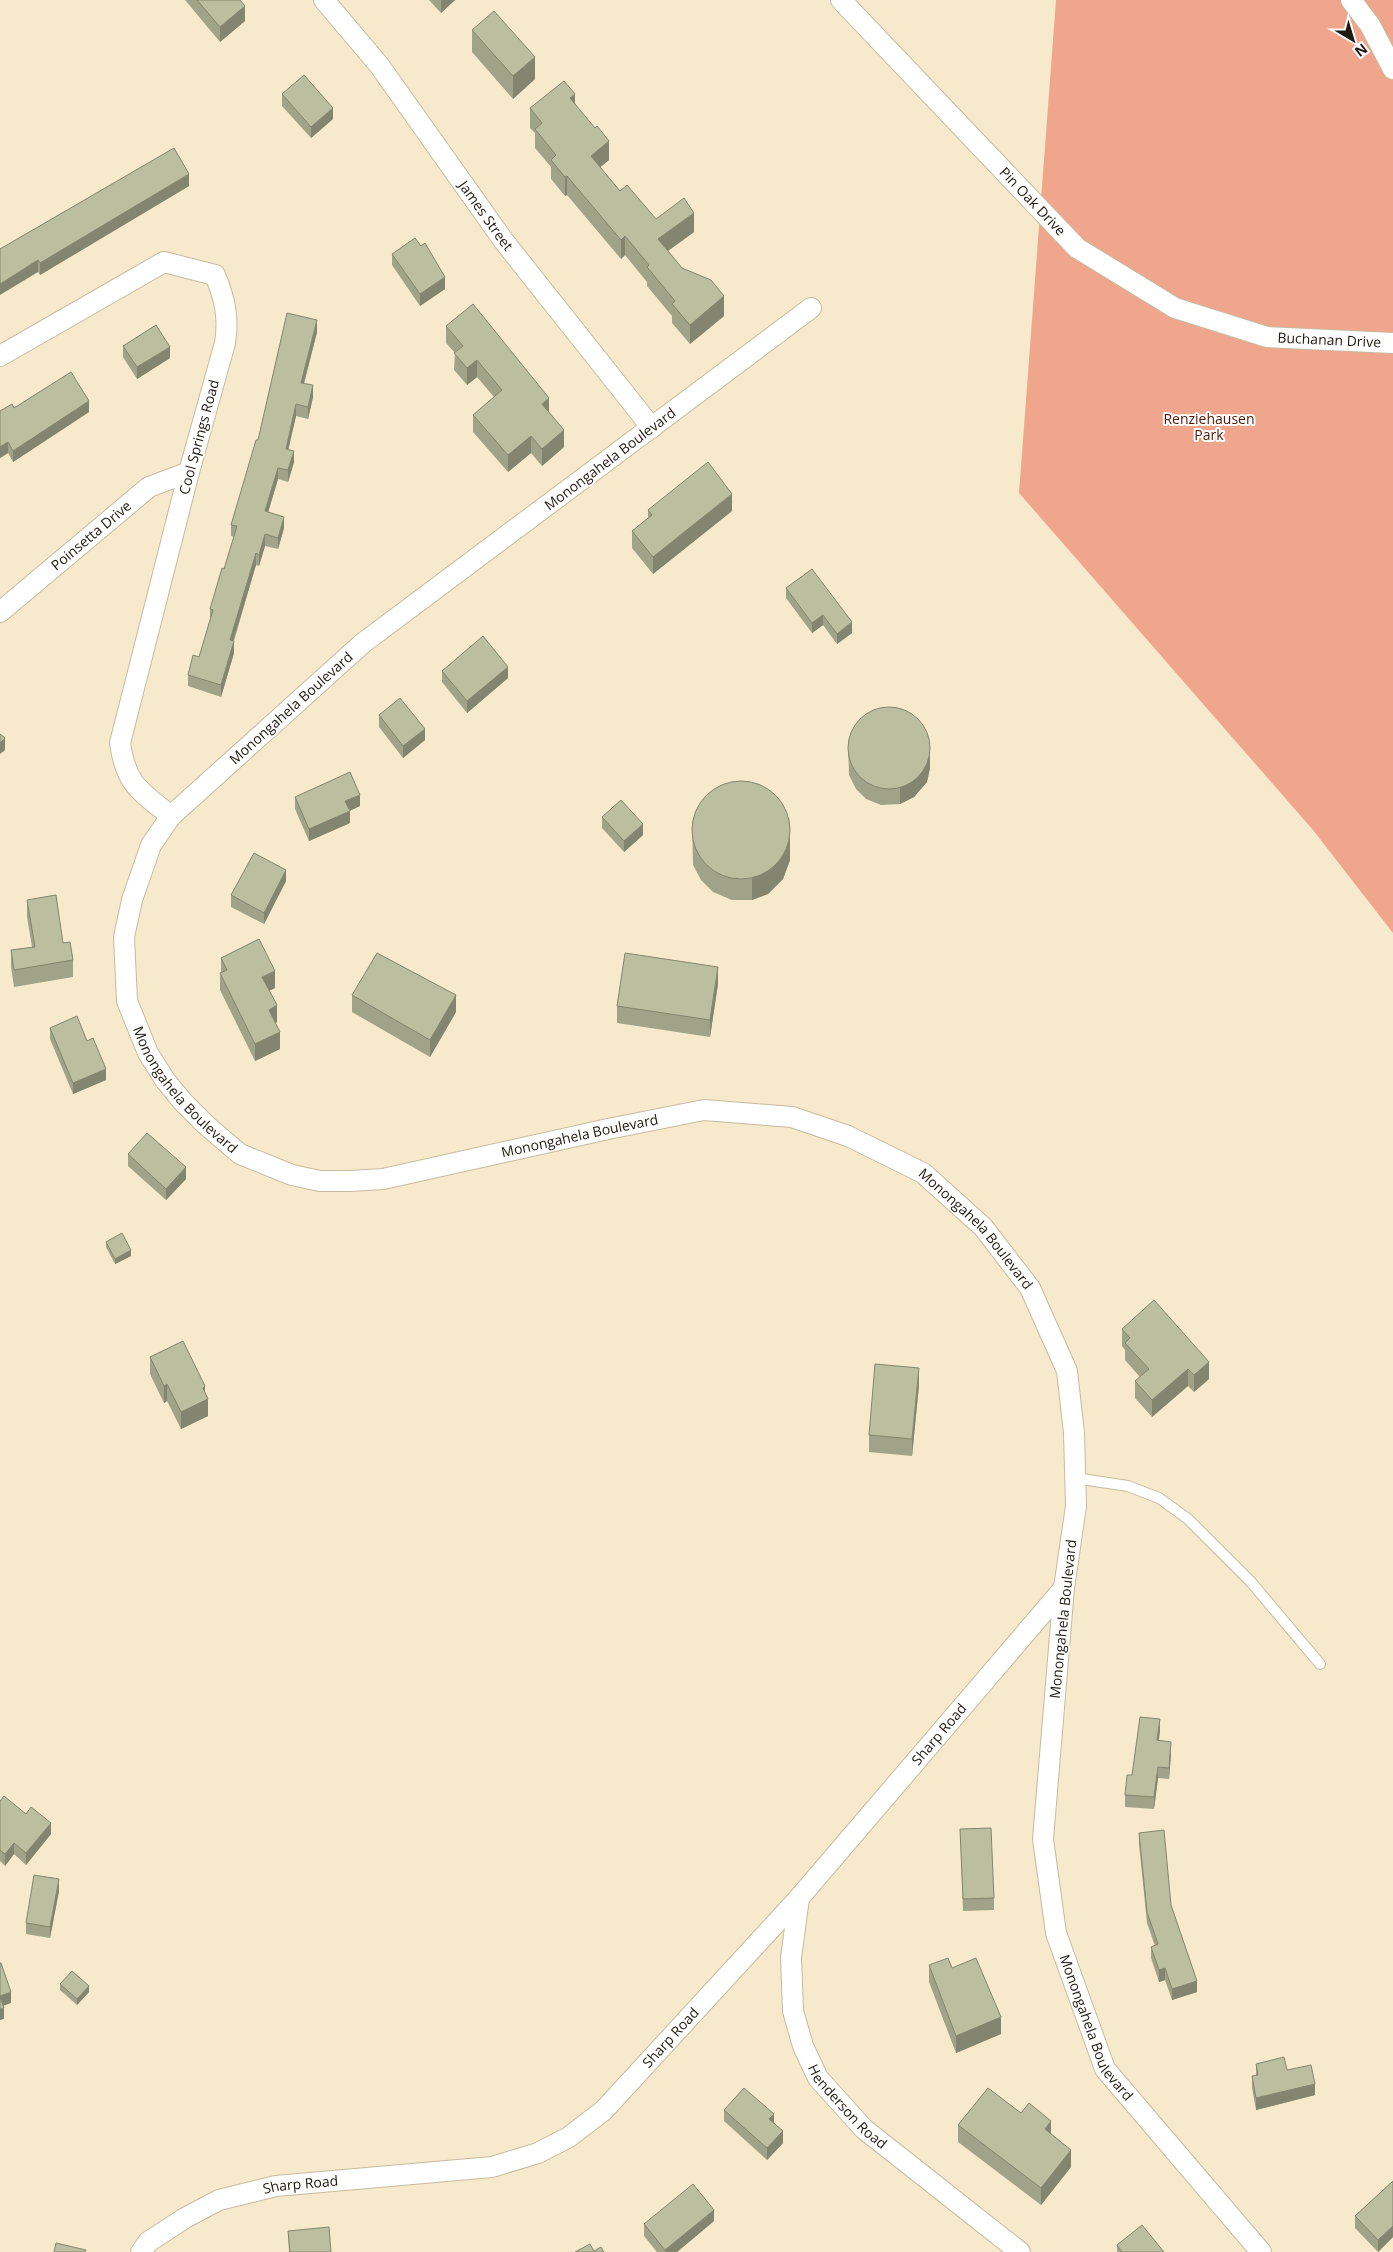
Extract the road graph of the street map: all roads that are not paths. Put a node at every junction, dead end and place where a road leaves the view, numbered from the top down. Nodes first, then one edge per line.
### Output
1 (324, 0) edge
2 (841, 0) edge
3 (1351, 0) edge
4 (1393, 69) edge
5 (811, 308) dead end
6 (1267, 337) joint
7 (1393, 344) edge
8 (0, 356) edge
9 (652, 428) junction
10 (189, 472) junction
11 (0, 612) edge
12 (170, 816) junction
13 (1075, 1478) junction
14 (1064, 1588) junction
15 (1320, 1664) dead end
16 (799, 1898) junction
17 (141, 2252) edge
18 (1020, 2252) edge
19 (1261, 2252) edge

1 - 9 street, James Street
2 - 6 street, Pin Oak Drive
3 - 4 street
5 - 9 street, Monongahela Boulevard
6 - 7 street, Buchanan Drive
8 - 10 street, Cool Springs Road
9 - 12 street, Monongahela Boulevard
10 - 11 street, Poinsetta Drive
10 - 12 street, Cool Springs Road
12 - 13 street, Monongahela Boulevard
13 - 14 street, Monongahela Boulevard
13 - 15 lane
14 - 16 street, Sharp Road
14 - 19 street, Monongahela Boulevard
16 - 17 street, Sharp Road
16 - 18 street, Henderson Road

